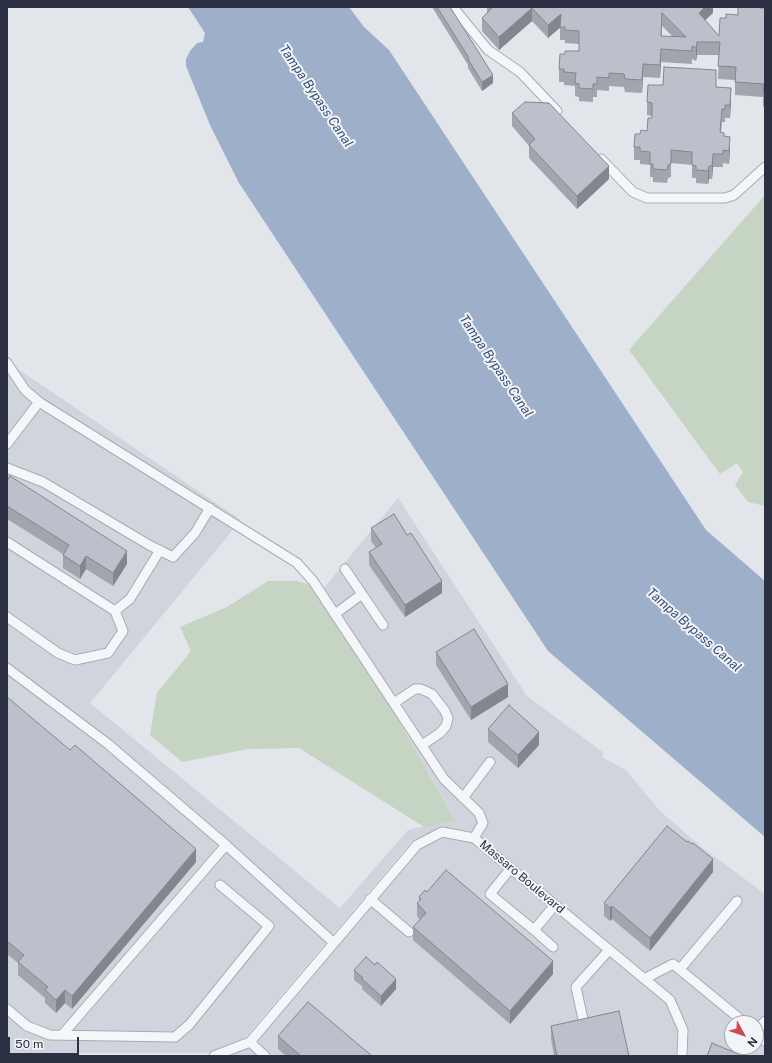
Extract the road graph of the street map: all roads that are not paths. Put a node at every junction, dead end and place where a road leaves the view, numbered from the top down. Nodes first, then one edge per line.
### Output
1 (452, 7) edge
2 (563, 118) edge
3 (594, 151) edge
4 (765, 167) edge
5 (7, 363) edge
6 (39, 402) junction
7 (7, 444) edge
8 (7, 468) edge
9 (210, 508) junction
10 (7, 542) edge
11 (160, 550) junction
12 (345, 569) dead end
13 (362, 594) junction
14 (114, 611) junction
15 (335, 614) junction
16 (7, 616) edge
17 (383, 625) dead end
18 (7, 668) edge
19 (394, 703) junction
20 (422, 745) junction
21 (490, 762) dead end
22 (463, 798) junction
23 (474, 838) junction
24 (226, 845) junction
25 (511, 868) junction
26 (220, 884) dead end
27 (370, 899) junction
28 (737, 900) dead end
29 (555, 905) junction
30 (534, 930) junction
31 (409, 932) dead end
32 (334, 943) junction
33 (553, 946) dead end
34 (609, 950) junction
35 (680, 969) junction
36 (644, 979) junction
37 (7, 1009) edge
38 (735, 1015) edge
39 (584, 1024) edge
40 (62, 1035) junction
41 (250, 1042) junction
42 (214, 1056) edge
43 (265, 1056) edge
44 (682, 1056) edge

1 - 2 street
3 - 4 street
5 - 6 street
6 - 7 street
6 - 9 street
8 - 11 street
9 - 11 street
9 - 15 street
10 - 14 street
11 - 14 street
12 - 13 street
13 - 15 street
13 - 17 street
14 - 16 street
15 - 19 street
18 - 24 street
19 - 20 street
19 - 20 street
20 - 22 street
21 - 22 street
22 - 23 street
23 - 25 street, Massaro Boulevard
23 - 27 street, Massaro Boulevard
24 - 32 street
24 - 40 street
25 - 29 street, Massaro Boulevard
25 - 30 street
26 - 40 street
27 - 31 street
27 - 32 street, Massaro Boulevard
28 - 35 street
29 - 30 street
29 - 34 street, Massaro Boulevard
30 - 33 street
32 - 41 street, Massaro Boulevard
34 - 36 street, Massaro Boulevard
34 - 39 street
35 - 36 street
35 - 38 street
36 - 44 street, Massaro Boulevard
37 - 40 street
41 - 42 street, Massaro Boulevard
41 - 43 street

